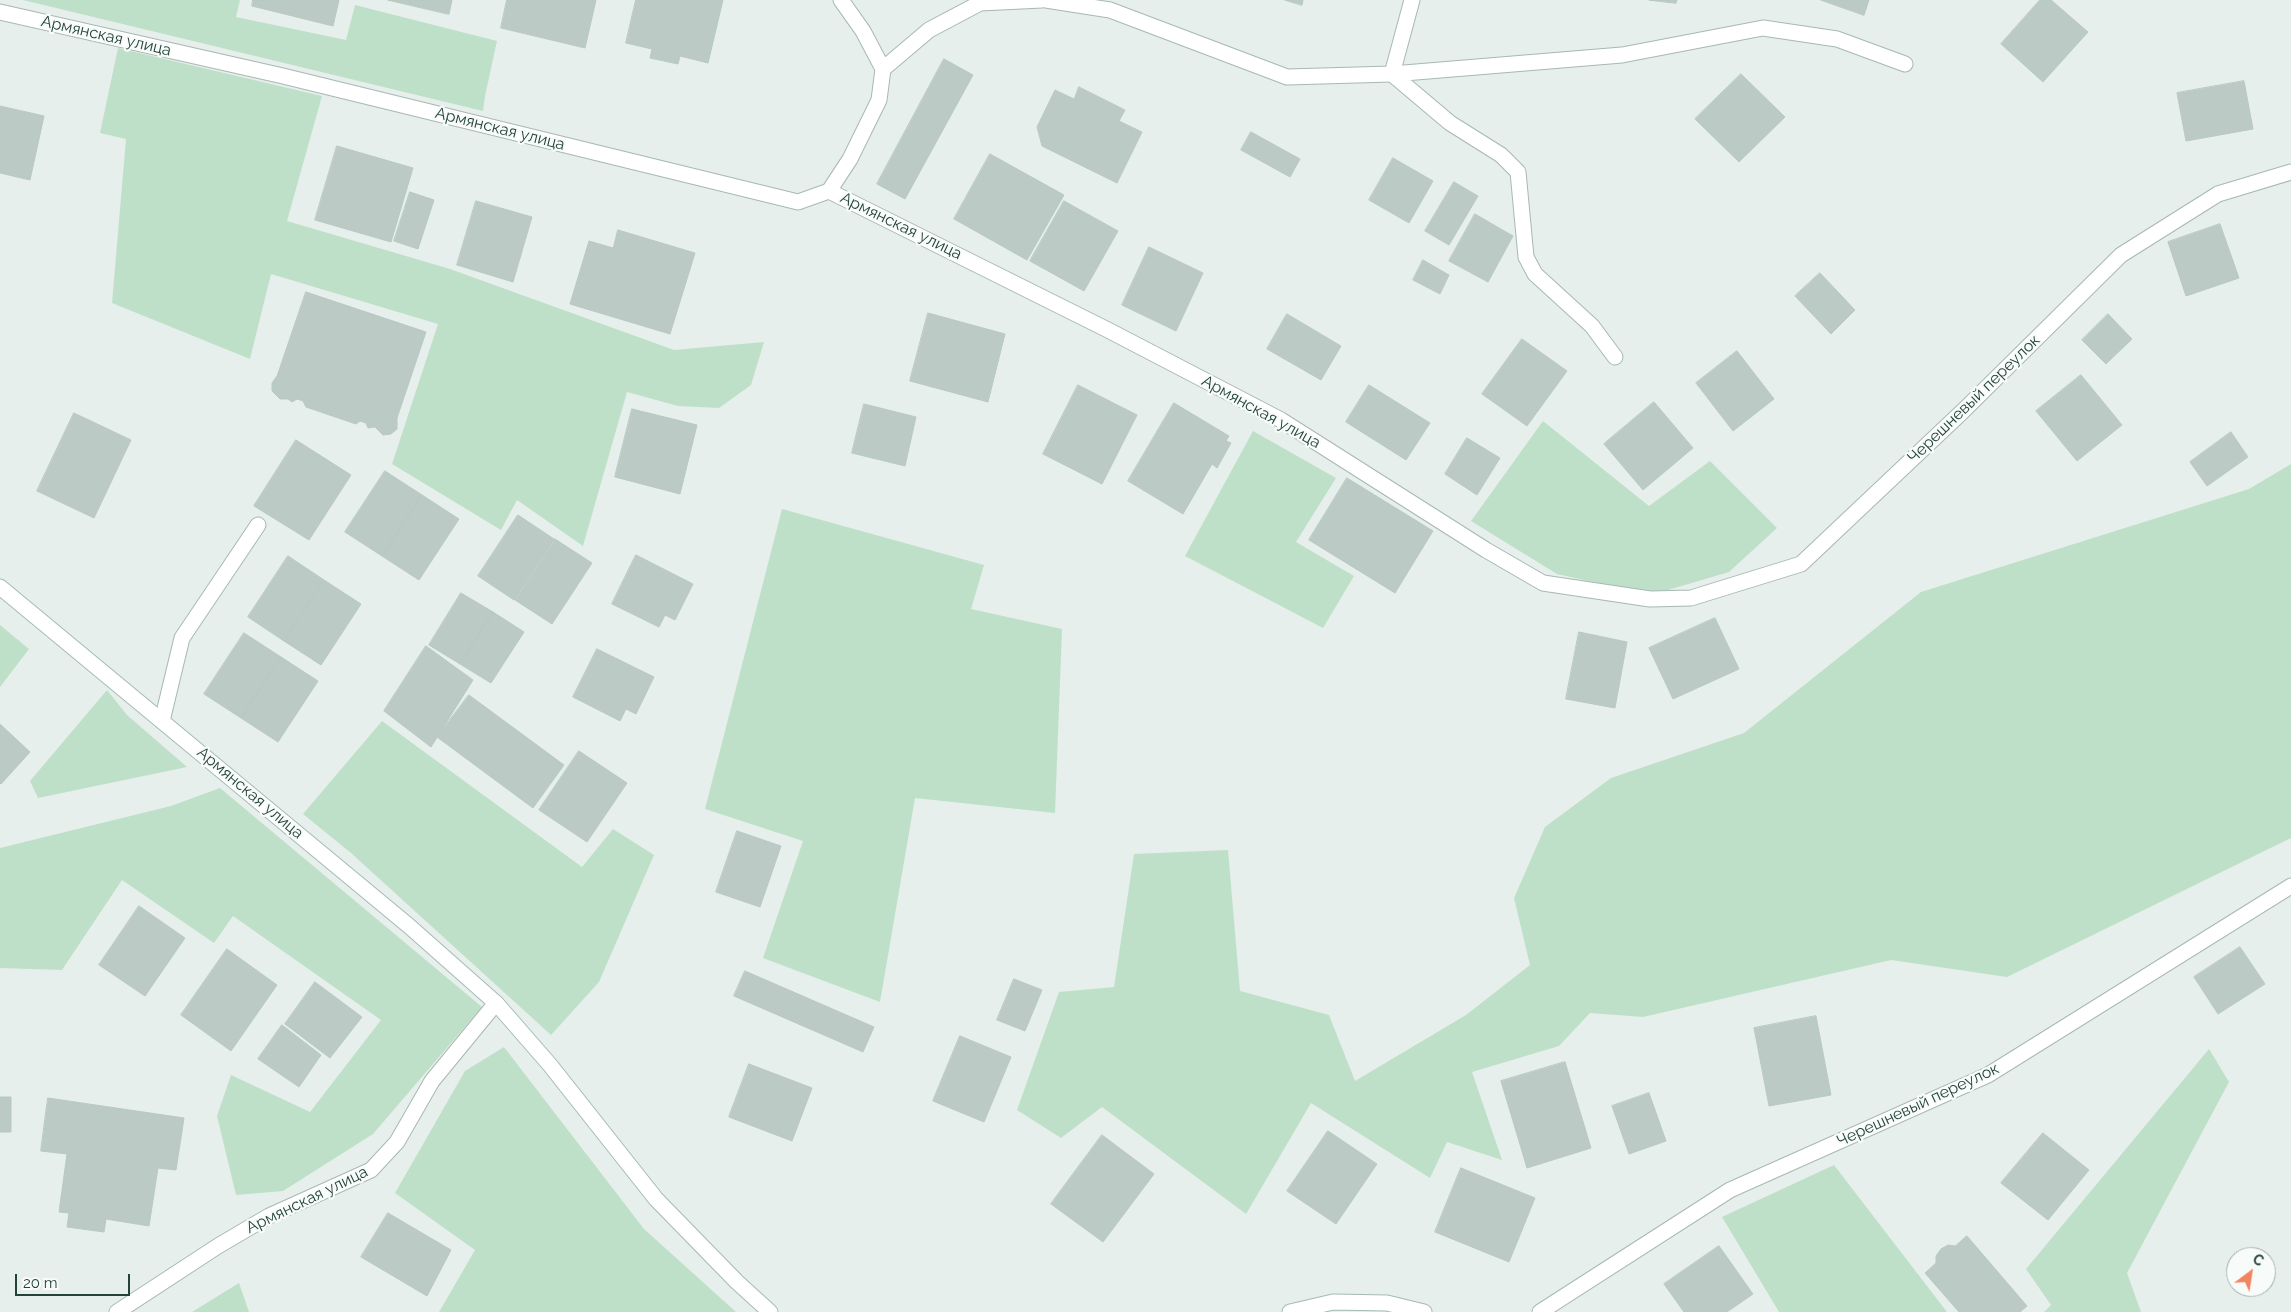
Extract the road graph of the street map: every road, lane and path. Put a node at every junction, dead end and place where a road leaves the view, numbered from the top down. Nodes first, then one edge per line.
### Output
1 (841, 0) edge
2 (1044, 0) edge
3 (1412, 0) edge
4 (0, 12) edge
5 (1905, 64) dead end
6 (883, 69) junction
7 (1392, 74) junction
8 (2291, 172) edge
9 (829, 191) junction
10 (1615, 357) dead end
11 (258, 525) dead end
12 (0, 587) edge
13 (1650, 599) joint
14 (162, 721) junction
15 (2291, 886) edge
16 (496, 1003) junction
17 (118, 1312) edge
18 (770, 1312) edge
19 (1290, 1312) edge
20 (1424, 1312) edge
21 (1540, 1312) edge

1 - 6 street
2 - 6 street
2 - 7 street
3 - 7 street
4 - 9 street, Армянская улица
5 - 7 street
6 - 9 street
7 - 10 street
8 - 13 street, Черешневый переулок
9 - 13 street, Армянская улица
11 - 14 street
12 - 14 street, Армянская улица
14 - 16 street, Армянская улица
15 - 21 street, Черешневый переулок
16 - 17 street, Армянская улица
16 - 18 street, Армянская улица
19 - 20 street

